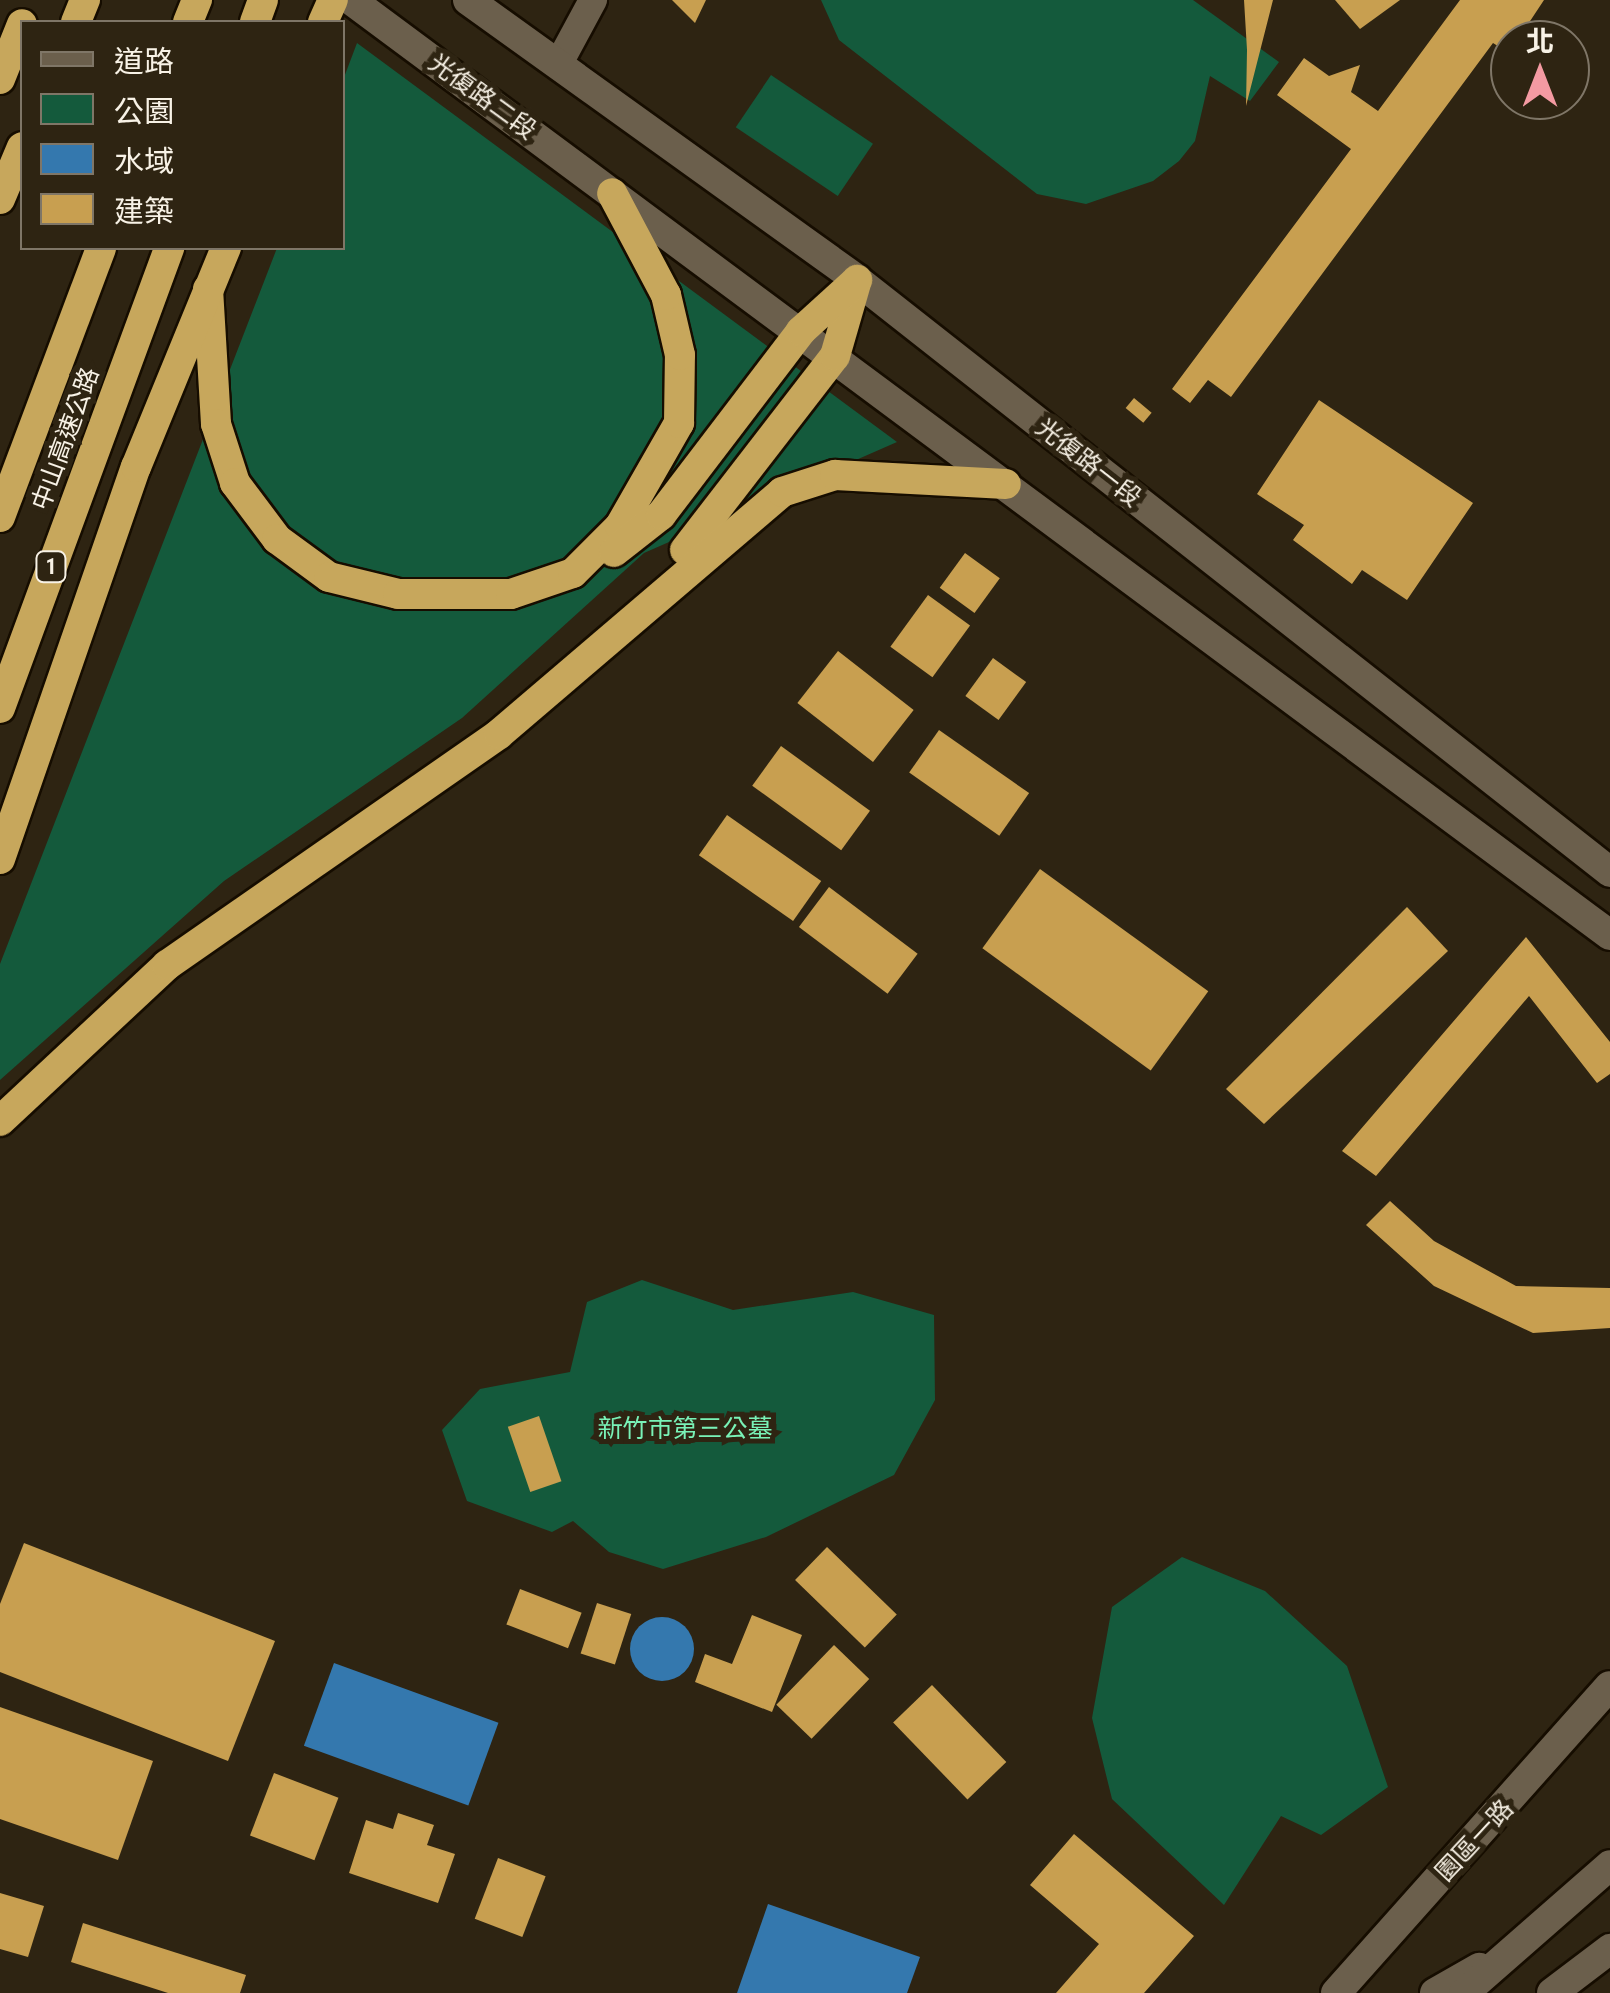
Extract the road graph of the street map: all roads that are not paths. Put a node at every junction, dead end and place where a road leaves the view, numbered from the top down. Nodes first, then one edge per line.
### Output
1 (351, 0) edge
2 (468, 0) edge
3 (593, 0) edge
4 (20, 30) edge
5 (558, 66) junction
6 (3, 70) edge
7 (20, 151) edge
8 (612, 193) junction
9 (0, 198) edge
10 (99, 250) edge
11 (168, 250) edge
12 (225, 250) edge
13 (857, 280) junction
14 (208, 289) junction
15 (801, 331) junction
16 (835, 356) junction
17 (1006, 484) junction
18 (0, 516) edge
19 (573, 573) junction
20 (593, 653) junction
21 (0, 708) edge
22 (0, 860) edge
23 (1610, 872) edge
24 (1610, 936) edge
25 (0, 1122) edge
26 (1610, 1686) edge
27 (1610, 1864) edge
28 (1516, 1948) junction
29 (1610, 1949) edge
30 (1336, 1993) edge
31 (1434, 1993) edge
32 (1464, 1993) edge
33 (1552, 1993) edge

1 - 8 main road, 光復路二段
2 - 5 main road
3 - 5 street
4 - 6 highway
5 - 13 main road, 光復路一段
7 - 9 highway
8 - 15 main road
8 - 19 highway
10 - 18 highway, 中山高速公路
11 - 21 highway, 中山高速公路 / 1
12 - 14 highway
13 - 15 highway
13 - 16 highway
13 - 23 main road, 光復路一段
14 - 19 highway
14 - 22 highway
15 - 16 main road
15 - 19 highway
16 - 17 main road
16 - 20 highway
17 - 20 highway
17 - 24 main road
20 - 25 highway
26 - 30 main road, 園區一路
27 - 28 main road
28 - 31 main road
28 - 32 main road
29 - 33 main road

